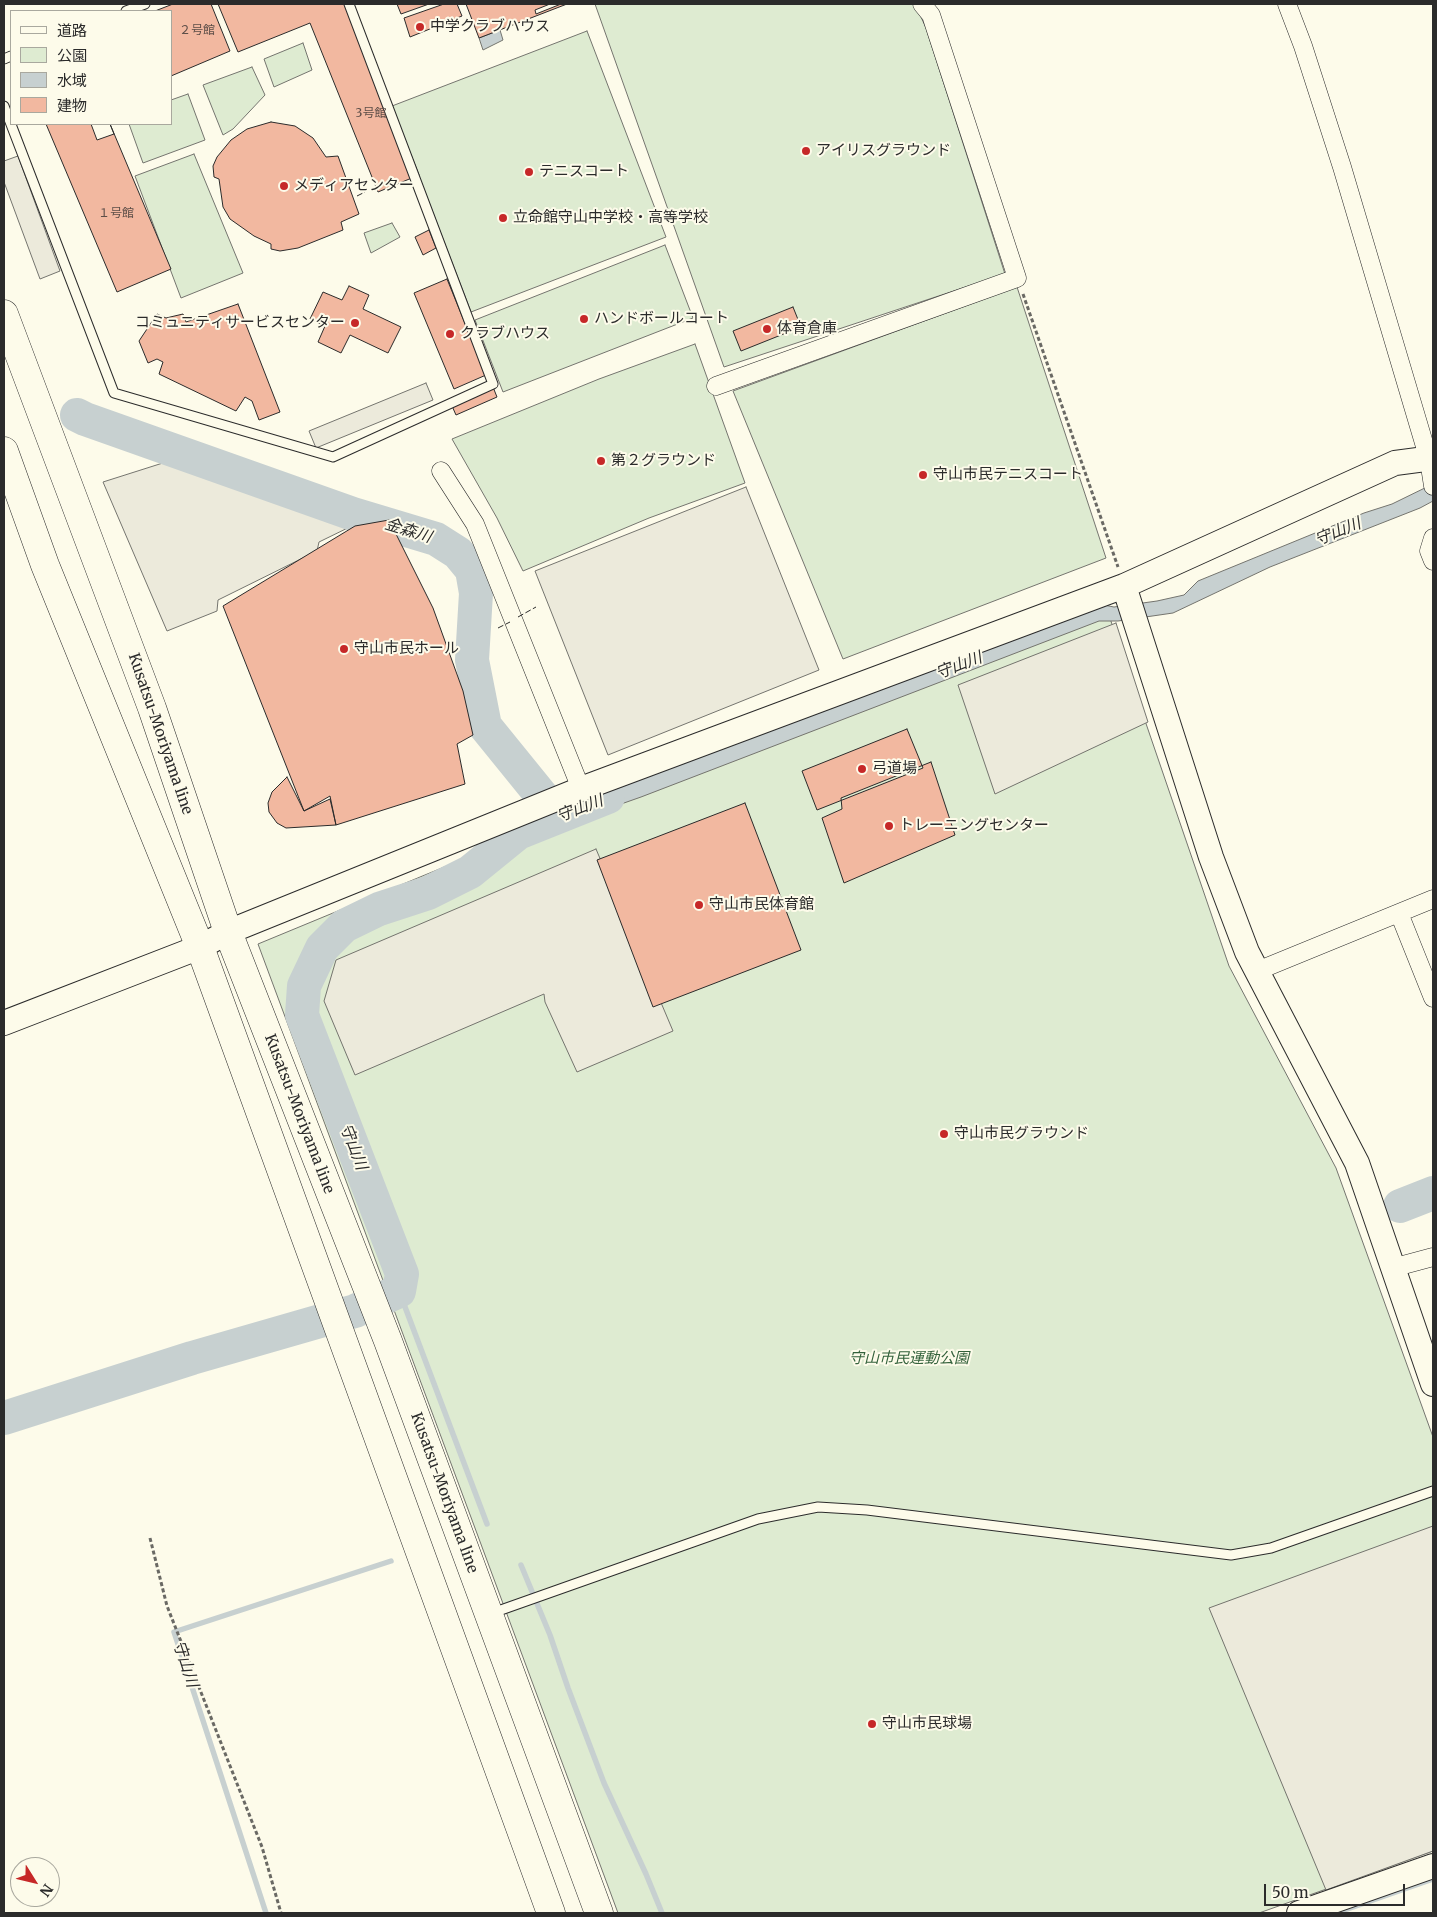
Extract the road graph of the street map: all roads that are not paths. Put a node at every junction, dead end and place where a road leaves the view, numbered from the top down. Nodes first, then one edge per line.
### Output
1 (145, 4) edge
2 (348, 4) edge
3 (922, 4) edge
4 (1287, 4) edge
5 (129, 10) edge
6 (4, 106) edge
7 (10, 122) edge
8 (11, 125) edge
9 (4, 314) edge
10 (9, 341) edge
11 (716, 386) dead end
12 (4, 451) edge
13 (1431, 459) edge
14 (441, 471) dead end
15 (1433, 486) edge
16 (1433, 538) edge
17 (1433, 562) edge
18 (1124, 586) junction
19 (572, 792) junction
20 (1433, 899) edge
21 (1399, 913) junction
22 (228, 932) junction
23 (200, 946) junction
24 (1256, 971) junction
25 (1433, 998) edge
26 (4, 1022) edge
27 (1433, 1257) edge
28 (1392, 1268) junction
29 (1433, 1384) edge
30 (1433, 1491) edge
31 (498, 1612) dead end
32 (1433, 1866) edge
33 (551, 1913) edge
34 (599, 1913) edge
35 (1299, 1913) edge

1 - 5 lane
2 - 8 lane
3 - 11 street
4 - 13 street
6 - 7 lane
9 - 10 main road, Kusatsu-Moriyama line
10 - 22 main road, Kusatsu-Moriyama line
12 - 23 main road
13 - 15 street
13 - 18 street
14 - 19 street
16 - 17 street
18 - 19 street
18 - 24 street
19 - 22 street
20 - 21 street
21 - 24 street
21 - 25 street
22 - 23 street
22 - 34 main road, Kusatsu-Moriyama line
23 - 26 street
23 - 33 main road
24 - 28 street
27 - 28 street
28 - 29 street
30 - 31 lane
32 - 35 street

